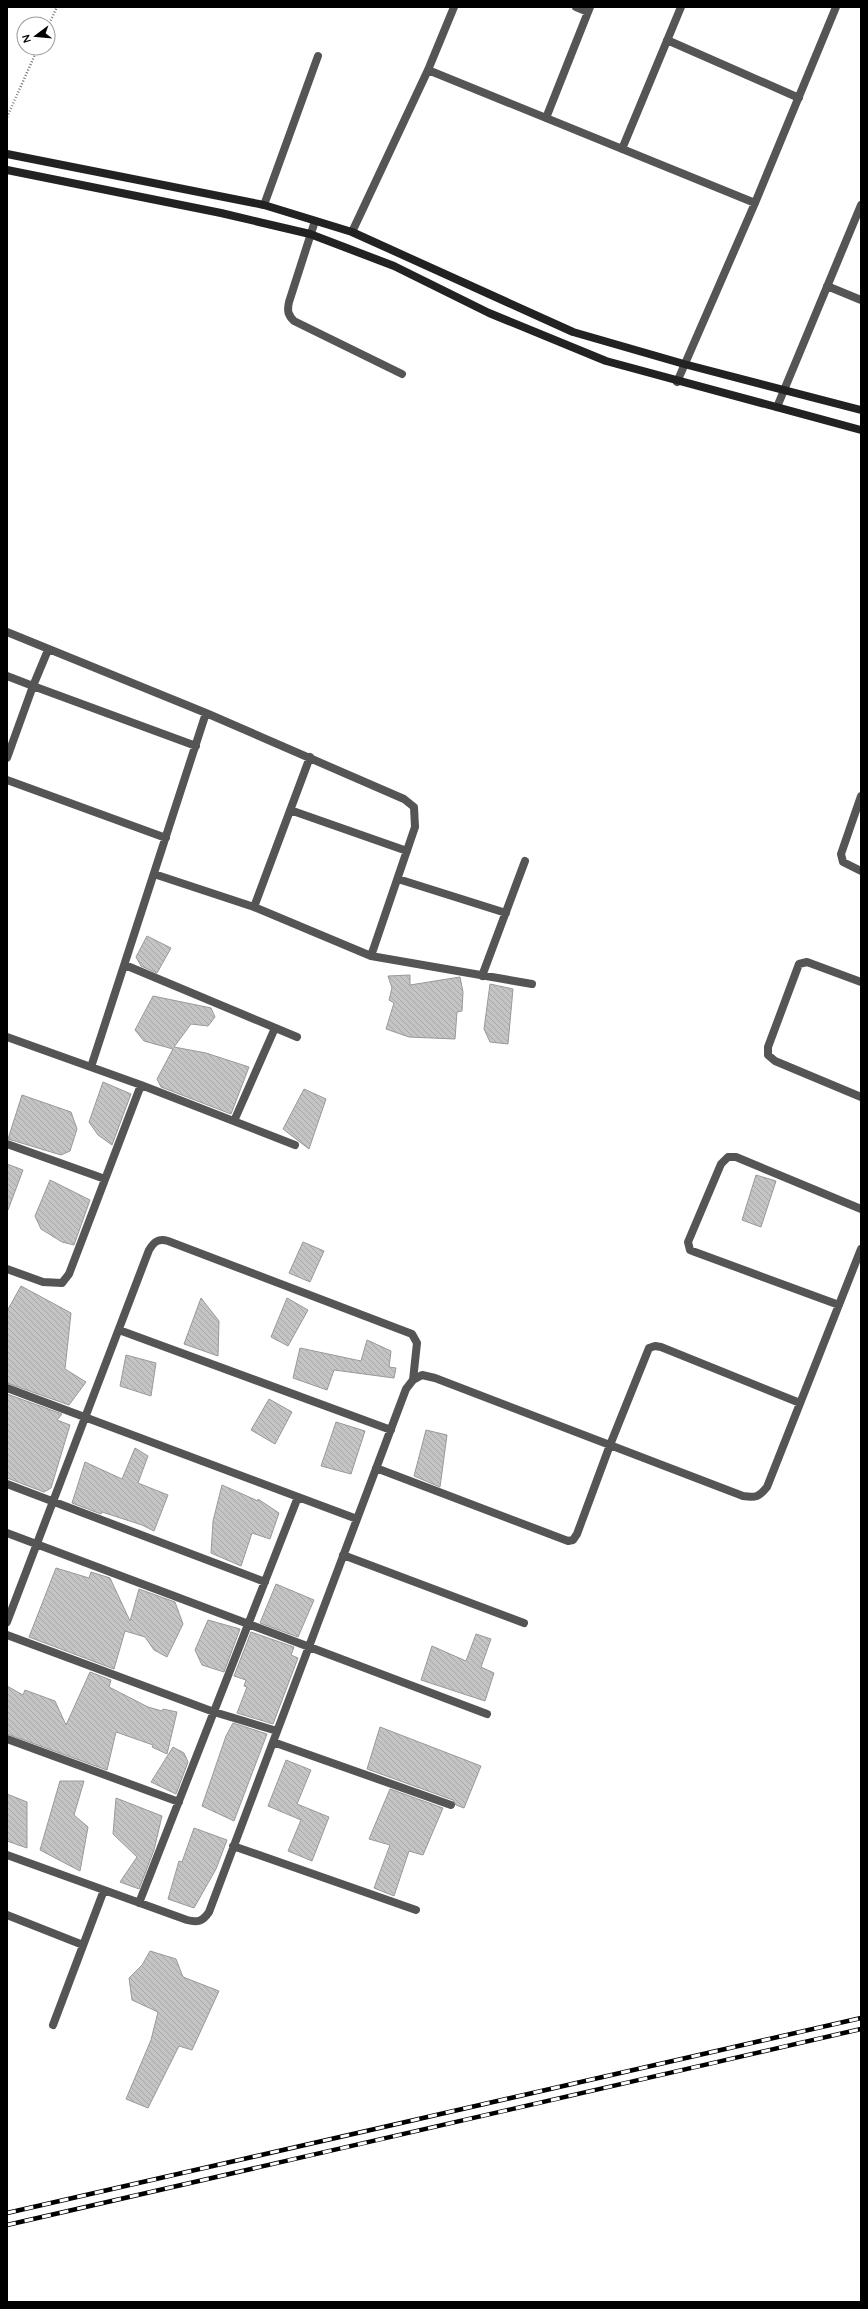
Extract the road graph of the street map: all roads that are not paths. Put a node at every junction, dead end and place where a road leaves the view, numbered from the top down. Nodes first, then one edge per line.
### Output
1 (454, 7) edge
2 (576, 7) edge
3 (681, 7) edge
4 (836, 7) edge
5 (589, 10) edge
6 (667, 40) junction
7 (318, 56) dead end
8 (428, 70) junction
9 (799, 98) junction
10 (546, 118) junction
11 (622, 149) junction
12 (7, 154) edge
13 (7, 170) edge
14 (755, 203) junction
15 (264, 205) junction
16 (861, 205) edge
17 (315, 221) junction
18 (352, 232) junction
19 (310, 234) junction
20 (827, 286) junction
21 (861, 300) edge
22 (684, 364) junction
23 (402, 374) dead end
24 (677, 382) junction
25 (784, 390) junction
26 (778, 407) junction
27 (861, 410) edge
28 (861, 430) edge
29 (7, 632) edge
30 (48, 650) junction
31 (7, 676) edge
32 (33, 686) junction
33 (206, 713) junction
34 (196, 746) junction
35 (310, 757) junction
36 (7, 758) edge
37 (7, 780) edge
38 (861, 796) edge
39 (290, 810) junction
40 (166, 838) junction
41 (407, 851) junction
42 (525, 861) dead end
43 (861, 871) edge
44 (154, 874) junction
45 (398, 879) junction
46 (254, 907) junction
47 (506, 913) junction
48 (371, 956) junction
49 (125, 965) junction
50 (482, 976) junction
51 (861, 982) edge
52 (532, 984) dead end
53 (275, 1028) junction
54 (7, 1037) edge
55 (296, 1037) dead end
56 (91, 1067) junction
57 (141, 1085) junction
58 (861, 1096) edge
59 (234, 1121) junction
60 (7, 1144) edge
61 (295, 1145) dead end
62 (105, 1179) junction
63 (861, 1209) edge
64 (861, 1249) edge
65 (7, 1269) edge
66 (838, 1305) junction
67 (119, 1330) junction
68 (413, 1380) junction
69 (7, 1388) edge
70 (800, 1403) junction
71 (85, 1417) junction
72 (391, 1430) junction
73 (610, 1445) junction
74 (376, 1468) junction
75 (7, 1484) edge
76 (298, 1497) junction
77 (54, 1501) junction
78 (357, 1519) junction
79 (7, 1533) edge
80 (37, 1543) junction
81 (344, 1555) junction
82 (265, 1582) junction
83 (7, 1622) edge
84 (249, 1623) junction
85 (524, 1623) dead end
86 (7, 1635) edge
87 (309, 1646) junction
88 (214, 1712) junction
89 (487, 1714) dead end
90 (277, 1731) junction
91 (7, 1740) edge
92 (273, 1742) junction
93 (179, 1802) junction
94 (451, 1805) dead end
95 (234, 1846) junction
96 (7, 1855) edge
97 (104, 1890) junction
98 (139, 1903) junction
99 (416, 1910) dead end
100 (7, 1915) edge
101 (83, 1945) junction
102 (53, 2025) dead end

1 - 8 street
2 - 5 street
3 - 6 street
4 - 9 street
5 - 10 street
6 - 9 street
6 - 11 street
7 - 15 street
8 - 10 street
8 - 18 street
9 - 14 street
10 - 11 street
11 - 14 street
12 - 15 street
13 - 19 street
14 - 22 street
15 - 17 street
16 - 20 street
17 - 18 street
17 - 19 street
18 - 22 street
19 - 23 street
19 - 24 street
20 - 21 street
20 - 25 street
22 - 24 street
22 - 25 street
24 - 26 street
25 - 26 street
25 - 27 street
26 - 28 street
29 - 30 street
30 - 32 street
30 - 33 street
31 - 32 street
32 - 34 street
32 - 36 street
33 - 34 street
33 - 35 street
34 - 40 street
35 - 39 street
35 - 41 street
37 - 40 street
38 - 43 street
39 - 41 street
39 - 46 street
40 - 44 street
41 - 45 street
42 - 47 street
44 - 46 street
44 - 49 street
45 - 47 street
45 - 48 street
46 - 48 street
47 - 50 street
48 - 50 street
49 - 53 street
49 - 56 street
50 - 52 street
51 - 58 street
53 - 55 street
53 - 59 street
54 - 56 street
56 - 57 street
57 - 59 street
57 - 62 street
59 - 61 street
60 - 62 street
62 - 65 street
63 - 66 street
64 - 66 street
66 - 70 street
67 - 68 street
67 - 71 street
67 - 72 street
68 - 72 street
68 - 73 street
69 - 71 street
70 - 73 street
70 - 73 street
71 - 76 street
71 - 77 street
72 - 74 street
73 - 74 street
74 - 78 street
75 - 77 street
76 - 78 street
76 - 82 street
77 - 80 street
77 - 82 street
78 - 81 street
79 - 80 street
80 - 83 street
80 - 84 street
81 - 85 street
81 - 87 street
82 - 84 street
84 - 87 street
84 - 88 street
86 - 88 street
87 - 89 street
87 - 90 street
88 - 90 street
88 - 93 street
90 - 92 street
91 - 93 street
92 - 94 street
92 - 95 street
93 - 98 street
95 - 98 street
95 - 99 street
96 - 97 street
97 - 98 street
97 - 101 street
100 - 101 street
101 - 102 street

